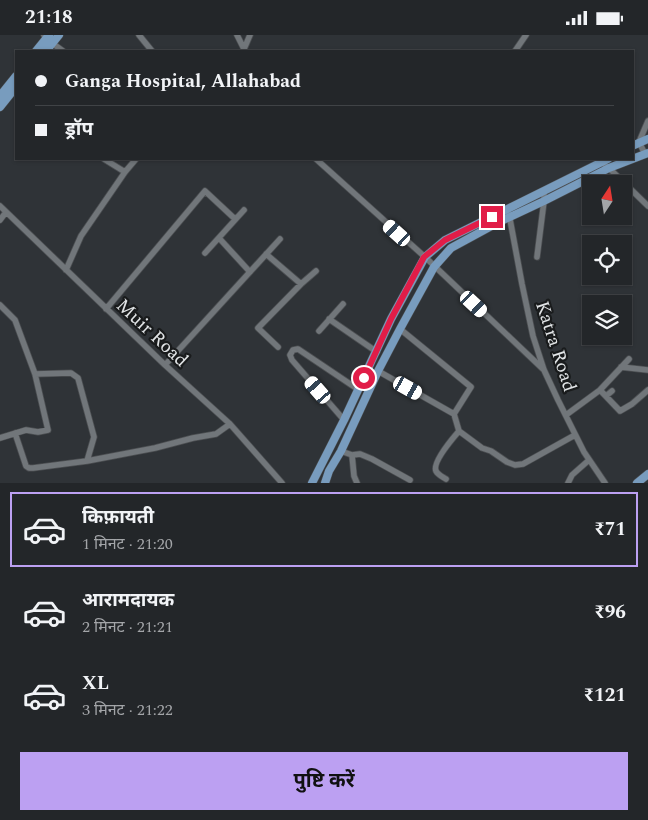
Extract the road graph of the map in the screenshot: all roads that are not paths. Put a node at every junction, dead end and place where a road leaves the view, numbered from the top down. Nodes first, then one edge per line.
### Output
1 (60, 35) edge
2 (139, 35) edge
3 (237, 35) edge
4 (250, 35) edge
5 (526, 35) edge
6 (48, 38) edge
7 (37, 50) edge
8 (62, 50) edge
9 (151, 50) edge
10 (244, 50) edge
11 (516, 50) edge
12 (15, 77) edge
13 (15, 91) edge
14 (0, 96) edge
15 (0, 107) edge
16 (648, 121) edge
17 (648, 139) edge
18 (636, 144) edge
19 (646, 154) edge
20 (634, 159) edge
21 (106, 160) edge
22 (135, 160) edge
23 (317, 160) edge
24 (602, 160) edge
25 (631, 160) edge
26 (610, 168) junction
27 (125, 172) junction
28 (544, 191) junction
29 (544, 201) junction
30 (0, 206) edge
31 (648, 207) edge
32 (244, 209) dead end
33 (508, 209) junction
34 (6, 212) junction
35 (510, 218) junction
36 (236, 219) junction
37 (0, 220) edge
38 (218, 238) junction
39 (280, 239) dead end
40 (205, 253) dead end
41 (266, 254) junction
42 (424, 257) junction
43 (537, 257) dead end
44 (434, 267) junction
45 (66, 270) junction
46 (316, 271) dead end
47 (250, 272) junction
48 (302, 284) junction
49 (343, 304) dead end
50 (0, 305) edge
51 (106, 309) junction
52 (330, 319) junction
53 (400, 329) junction
54 (319, 331) dead end
55 (278, 347) dead end
56 (377, 352) junction
57 (629, 359) dead end
58 (165, 365) junction
59 (621, 367) junction
60 (544, 369) junction
61 (648, 370) edge
62 (378, 371) junction
63 (35, 375) junction
64 (600, 389) junction
65 (359, 390) junction
66 (648, 390) edge
67 (612, 391) dead end
68 (606, 396) junction
69 (454, 414) junction
70 (566, 415) junction
71 (344, 420) junction
72 (230, 424) junction
73 (459, 431) junction
74 (14, 433) junction
75 (575, 435) junction
76 (0, 438) edge
77 (341, 451) junction
78 (352, 455) junction
79 (589, 460) junction
80 (87, 461) junction
81 (648, 474) edge
82 (446, 479) dead end
83 (410, 480) dead end
84 (282, 483) edge
85 (312, 483) edge
86 (325, 483) edge
87 (357, 483) edge
88 (568, 483) edge
89 (605, 483) edge
90 (637, 483) edge

1 - 6 main road
2 - 9 street
3 - 10 street
4 - 10 street
5 - 11 street
6 - 7 main road
6 - 8 street
12 - 14 main road
13 - 15 main road
16 - 18 street
17 - 18 main road
18 - 19 street
19 - 20 main road
21 - 27 street
22 - 27 street
23 - 42 street
24 - 26 street
24 - 28 main road
25 - 26 main road
26 - 29 main road
26 - 31 street
27 - 45 street
28 - 29 street
28 - 33 main road
29 - 35 main road
29 - 43 street
30 - 34 street, Muir Road
32 - 36 street
33 - 35 street, Katra Road
33 - 42 main road
34 - 37 street
34 - 45 street, Muir Road
35 - 44 main road
35 - 60 street, Katra Road
36 - 38 street
36 - 51 street
38 - 40 street
38 - 47 street
39 - 41 street
41 - 47 street
41 - 48 street
42 - 44 street
42 - 56 main road
44 - 53 main road
44 - 60 street
45 - 51 street, Muir Road
46 - 48 street
47 - 58 street
48 - 55 street
49 - 52 street
50 - 63 street
51 - 58 street, Muir Road
52 - 54 street
52 - 56 street
53 - 62 main road
53 - 69 street
56 - 65 main road
57 - 59 street
58 - 72 street, Muir Road
59 - 61 street
59 - 64 street
60 - 70 street, Katra Road
62 - 69 street
62 - 77 main road
63 - 74 street
63 - 80 street
64 - 68 street
64 - 70 street
65 - 71 main road
65 - 71 street
66 - 68 street
67 - 68 street
69 - 73 street
70 - 75 street, Katra Road
71 - 85 main road
72 - 80 street
72 - 84 street, Muir Road
73 - 75 street
73 - 82 street
74 - 76 street
74 - 80 street
75 - 79 street, Katra Road
77 - 78 street
77 - 86 main road
78 - 83 street
78 - 87 street
79 - 88 street
79 - 89 street, Katra Road
81 - 90 main road

